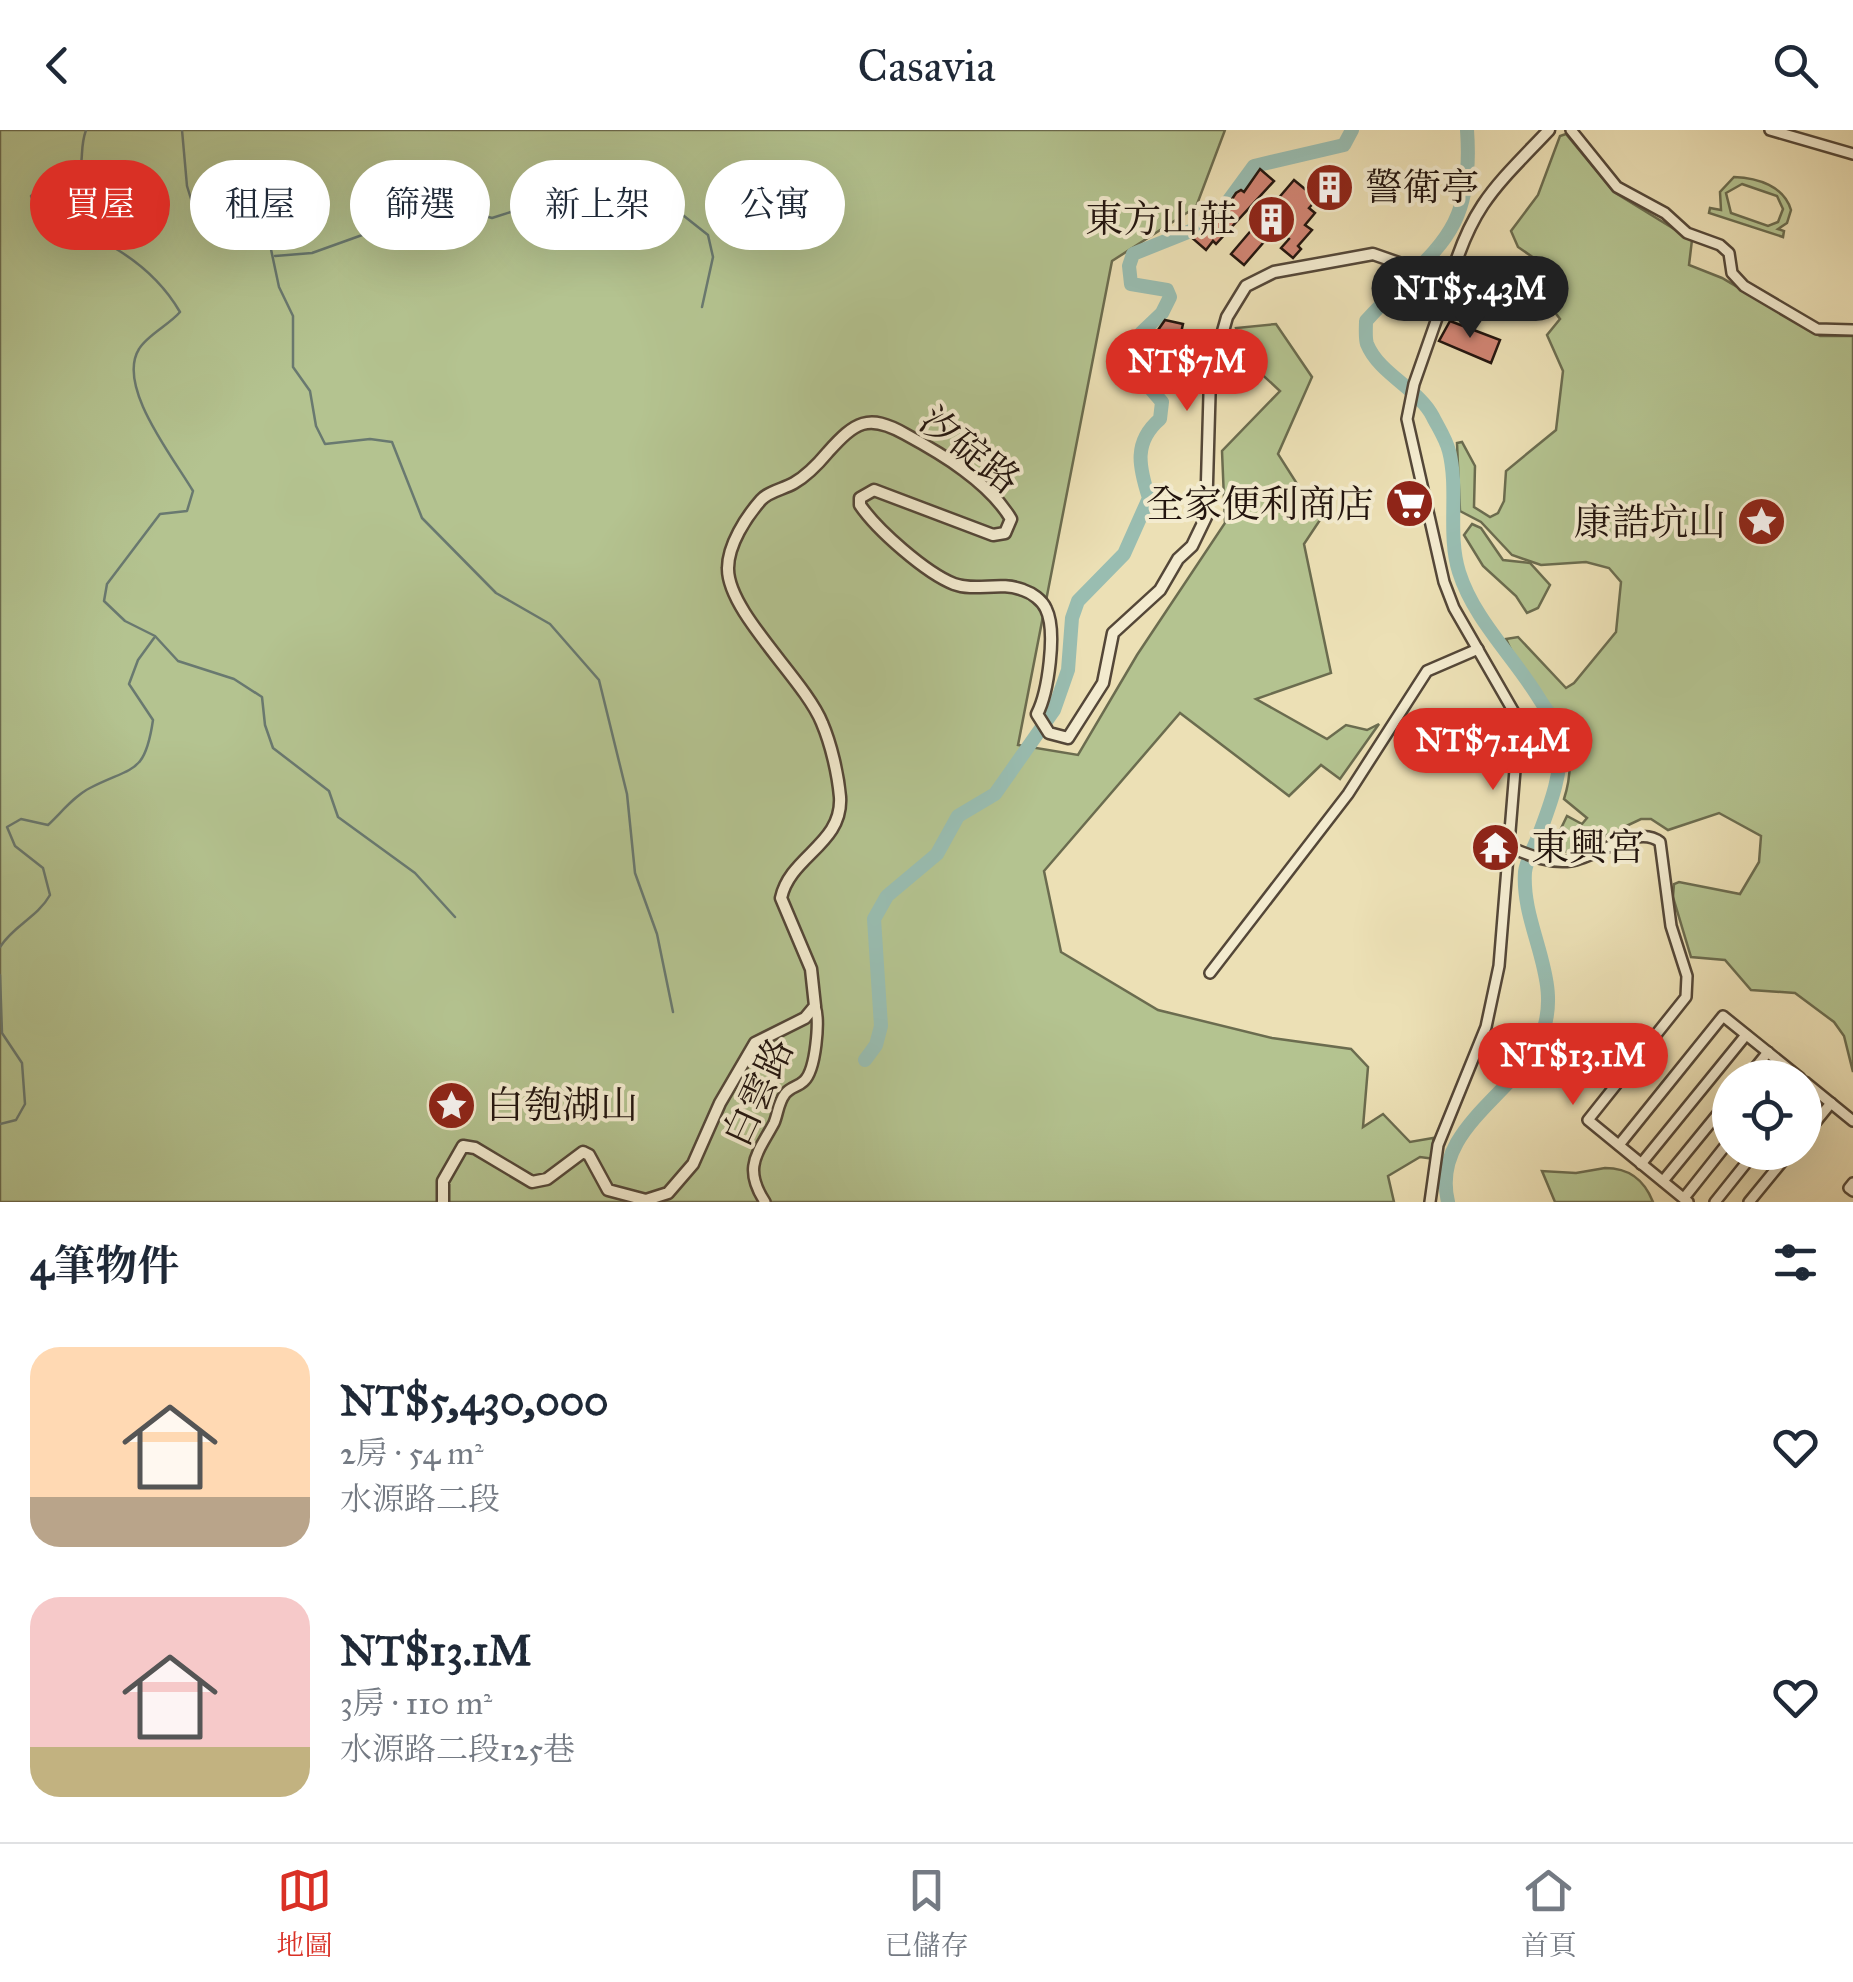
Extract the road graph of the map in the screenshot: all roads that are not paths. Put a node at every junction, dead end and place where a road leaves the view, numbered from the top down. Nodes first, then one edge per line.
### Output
1 (1549, 130) edge
2 (1571, 130) edge
3 (1770, 130) edge
4 (1853, 154) edge
5 (1450, 282) junction
6 (1853, 330) edge
7 (1478, 649) junction
8 (1512, 848) junction
9 (1210, 973) dead end
10 (815, 1006) junction
11 (1746, 1035) junction
12 (1768, 1052) junction
13 (1762, 1060) edge
14 (1778, 1060) edge
15 (1822, 1096) edge
16 (1832, 1103) junction
17 (1822, 1115) edge
18 (1853, 1120) edge
19 (1712, 1121) edge
20 (1619, 1145) junction
21 (1641, 1164) junction
22 (1712, 1165) edge
23 (1741, 1170) edge
24 (1776, 1170) edge
25 (1663, 1182) junction
26 (1853, 1183) edge
27 (1853, 1191) edge
28 (1686, 1200) edge
29 (443, 1202) edge
30 (765, 1202) edge
31 (1430, 1202) edge
32 (1715, 1202) edge
33 (1750, 1202) edge

1 - 5 street
2 - 6 street
3 - 4 street
5 - 7 street
5 - 10 street, 汐碇路
7 - 8 street
7 - 9 street
8 - 20 street
8 - 31 street
10 - 29 street
10 - 30 street, 白雲路
11 - 12 street
11 - 20 street
11 - 21 street
12 - 13 street
12 - 14 street
15 - 16 street
16 - 17 street
16 - 18 street
19 - 25 street
20 - 21 street
21 - 25 street
22 - 28 street
23 - 32 street
24 - 33 street
25 - 28 street
26 - 27 street

